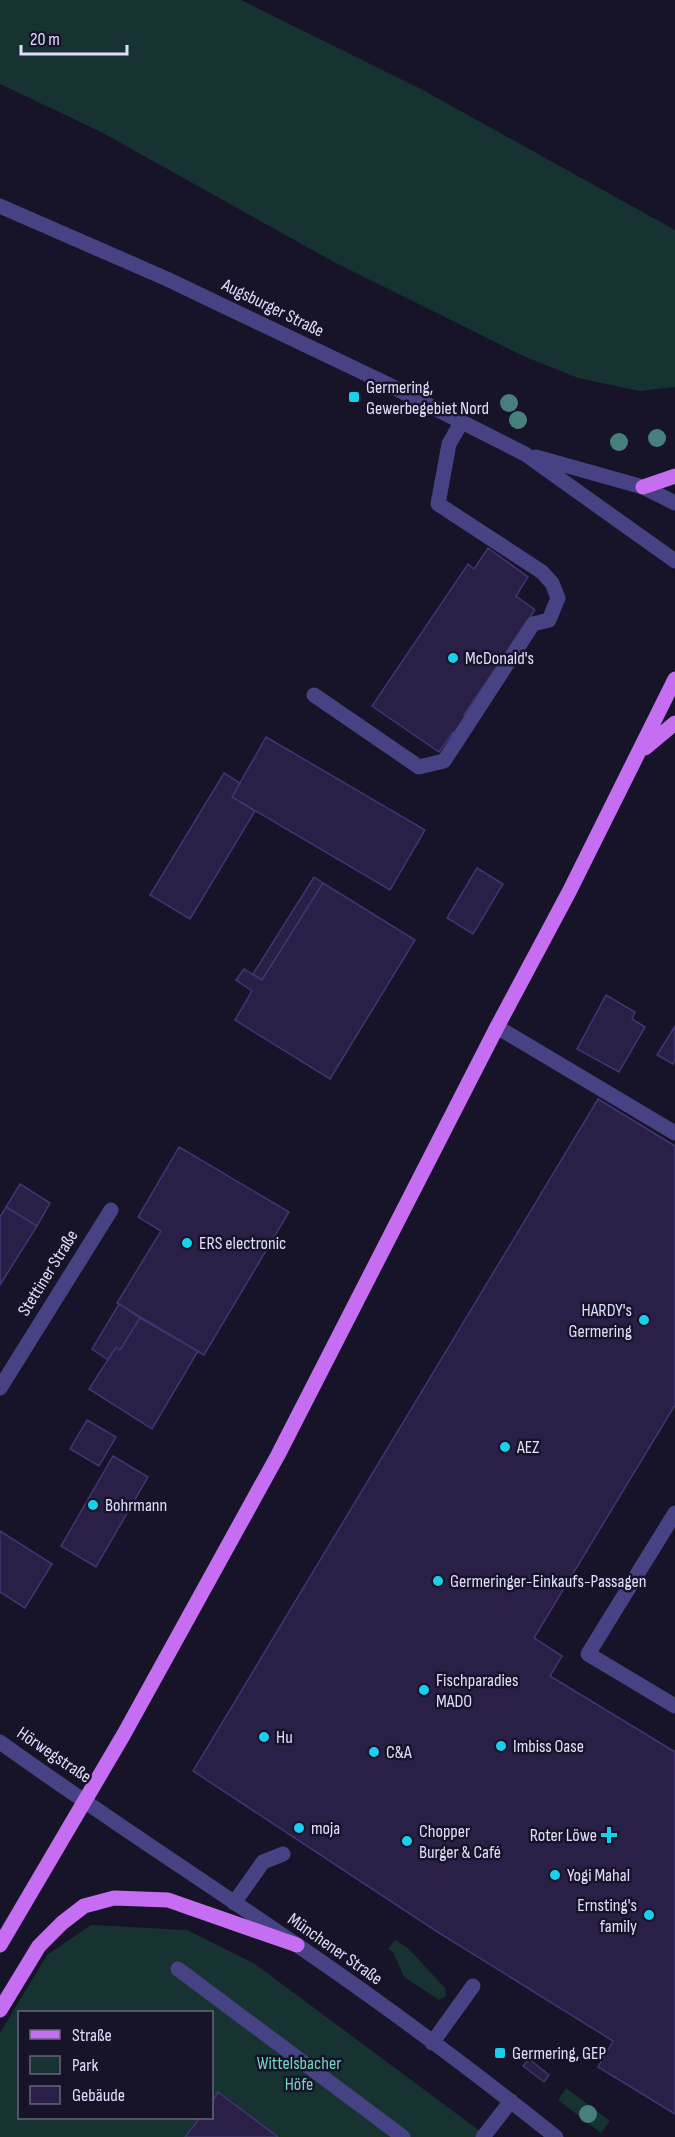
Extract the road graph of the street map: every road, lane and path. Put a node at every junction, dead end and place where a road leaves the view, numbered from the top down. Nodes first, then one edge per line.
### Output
1 (0, 206) edge
2 (461, 423) junction
3 (525, 454) junction
4 (675, 476) edge
5 (644, 487) junction
6 (675, 503) edge
7 (675, 561) edge
8 (675, 679) edge
9 (314, 695) dead end
10 (675, 723) edge
11 (640, 752) junction
12 (496, 1027) junction
13 (675, 1133) edge
14 (111, 1210) dead end
15 (0, 1388) edge
16 (675, 1513) edge
17 (675, 1706) edge
18 (0, 1742) edge
19 (85, 1800) junction
20 (283, 1854) dead end
21 (234, 1903) junction
22 (0, 1945) edge
23 (297, 1945) junction
24 (178, 1969) dead end
25 (473, 1986) dead end
26 (0, 2010) edge
27 (432, 2043) junction
28 (511, 2101) junction
29 (403, 2137) edge
30 (483, 2137) edge
31 (556, 2137) edge

1 - 2 street, Augsburger Straße
2 - 3 street, Augsburger Straße
2 - 9 street
3 - 5 street, Augsburger Straße
3 - 7 street, Augsburger Straße
4 - 5 main road
5 - 6 street, Augsburger Straße
8 - 11 main road
10 - 11 main road
11 - 12 main road
12 - 13 street
12 - 19 main road
14 - 15 street, Stettiner Straße
16 - 17 street
18 - 19 street, Hörwegstraße
19 - 21 street, Münchener Straße
19 - 22 main road
20 - 21 street
21 - 23 street, Münchener Straße
23 - 26 main road
23 - 27 street, Münchener Straße
24 - 29 street
25 - 27 street
27 - 28 street, Münchener Straße
28 - 30 street
28 - 31 street, Münchener Straße

